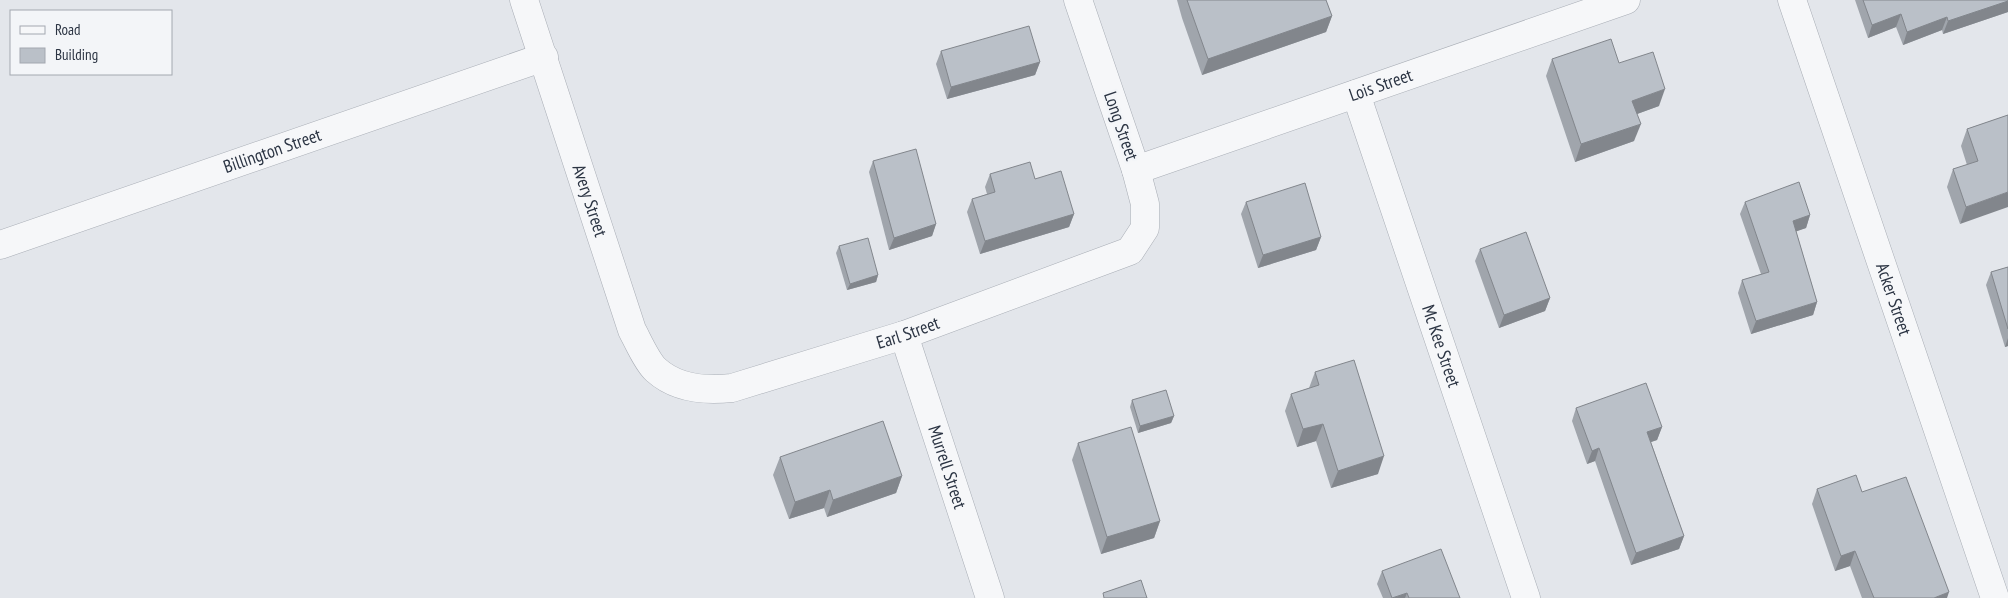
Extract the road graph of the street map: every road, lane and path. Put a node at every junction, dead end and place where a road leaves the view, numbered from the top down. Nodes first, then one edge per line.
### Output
1 (524, 0) edge
2 (1078, 0) edge
3 (1626, 0) edge
4 (1792, 0) edge
5 (544, 58) junction
6 (1356, 94) junction
7 (1136, 170) junction
8 (0, 246) edge
9 (1130, 251) joint
10 (904, 335) junction
11 (680, 385) joint
12 (990, 598) edge
13 (1526, 598) edge
14 (1995, 598) edge

1 - 5 street, Avery Street
2 - 7 street, Long Street
3 - 6 street, Lois Street
4 - 14 street, Acker Street
5 - 8 street, Billington Street
5 - 11 street, Avery Street
6 - 7 street, Lois Street
6 - 13 street, Mc Kee Street
7 - 9 street, Long Street
9 - 10 street, Earl Street
10 - 11 street, Earl Street
10 - 12 street, Murrell Street

